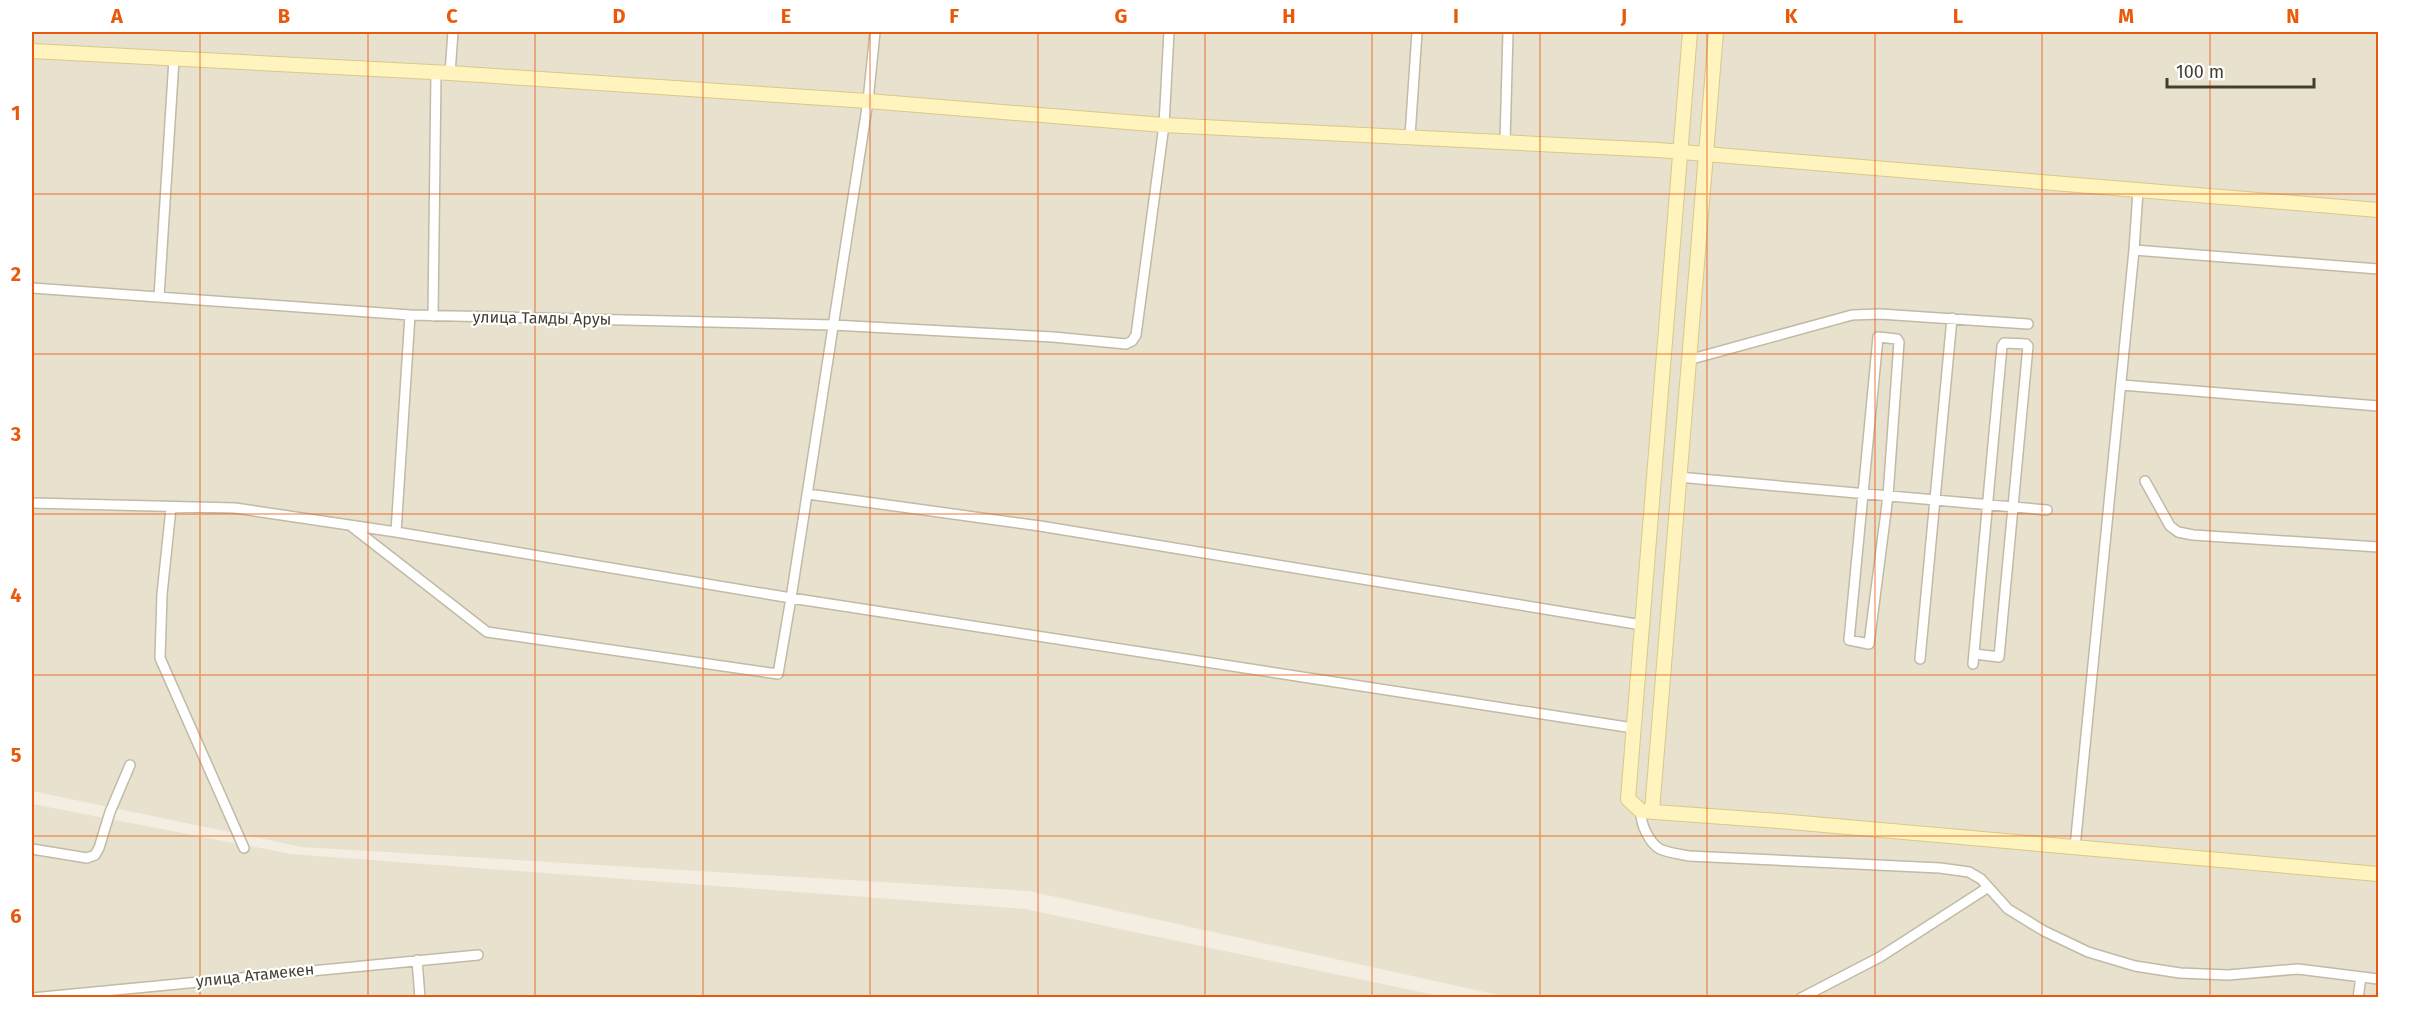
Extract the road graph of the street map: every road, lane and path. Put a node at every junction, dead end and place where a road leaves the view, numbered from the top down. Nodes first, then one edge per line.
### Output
1 (453, 32) edge
2 (875, 32) edge
3 (1169, 32) edge
4 (1417, 32) edge
5 (1508, 32) edge
6 (1690, 32) edge
7 (1716, 32) edge
8 (32, 51) edge
9 (174, 59) junction
10 (436, 73) junction
11 (450, 74) junction
12 (868, 101) junction
13 (1164, 125) junction
14 (1684, 128) junction
15 (1410, 136) junction
16 (1505, 141) junction
17 (1658, 150) junction
18 (1682, 152) junction
19 (1706, 153) junction
20 (1680, 174) junction
21 (2138, 191) junction
22 (2379, 210) edge
23 (2134, 249) junction
24 (2379, 268) edge
25 (32, 288) edge
26 (159, 297) junction
27 (410, 315) junction
28 (433, 316) junction
29 (1952, 318) junction
30 (2028, 324) dead end
31 (833, 325) junction
32 (1688, 360) junction
33 (2122, 385) junction
34 (2379, 406) edge
35 (1678, 477) junction
36 (2145, 481) dead end
37 (808, 494) junction
38 (1864, 494) junction
39 (1888, 496) junction
40 (1936, 500) junction
41 (32, 503) edge
42 (1988, 504) junction
43 (2012, 506) junction
44 (171, 508) junction
45 (2047, 510) dead end
46 (351, 526) junction
47 (396, 532) junction
48 (2379, 547) edge
49 (791, 598) junction
50 (1642, 625) junction
51 (1920, 659) dead end
52 (1633, 728) junction
53 (130, 765) dead end
54 (1646, 811) junction
55 (2075, 847) junction
56 (244, 848) dead end
57 (32, 849) edge
58 (2379, 874) edge
59 (1987, 888) junction
60 (478, 955) dead end
61 (417, 960) junction
62 (2361, 977) junction
63 (2379, 979) edge
64 (32, 998) edge
65 (420, 998) edge
66 (1801, 998) edge
67 (2358, 998) edge

1 - 11 street
2 - 12 street
3 - 13 street, улица Тамды Аруы
4 - 15 street
5 - 16 street
6 - 14 street
7 - 19 street
8 - 9 street
9 - 10 street
9 - 26 street
10 - 11 street
10 - 28 street
11 - 12 street
12 - 13 street
12 - 31 street
13 - 15 street
13 - 31 street, улица Тамды Аруы
14 - 17 street
14 - 18 street
15 - 16 street
16 - 17 street
17 - 18 street
17 - 20 street
18 - 19 street
18 - 20 street
19 - 21 street
19 - 32 street
20 - 50 street
21 - 22 street
21 - 23 street
23 - 24 street
23 - 33 street
25 - 26 street, улица Тамды Аруы
26 - 27 street, улица Тамды Аруы
27 - 28 street, улица Тамды Аруы
27 - 47 street
28 - 31 street, улица Тамды Аруы
29 - 30 street
29 - 32 street
29 - 40 street
31 - 37 street
32 - 35 street
33 - 34 street
33 - 55 street
35 - 38 street
35 - 54 street
36 - 48 street
37 - 49 street
37 - 50 street
38 - 39 street
38 - 39 street
38 - 39 street
39 - 40 street
40 - 42 street
40 - 51 street
41 - 44 street
42 - 43 street
42 - 43 street
42 - 43 street
43 - 45 street
44 - 46 street
44 - 56 street
46 - 47 street
46 - 49 street
47 - 49 street
49 - 52 street
50 - 52 street
52 - 54 street
53 - 57 street
54 - 55 street
54 - 59 street
55 - 58 street
59 - 62 street
59 - 66 street
60 - 61 street, улица Атамекен
61 - 64 street, улица Атамекен
61 - 65 street
62 - 63 street
62 - 67 street

